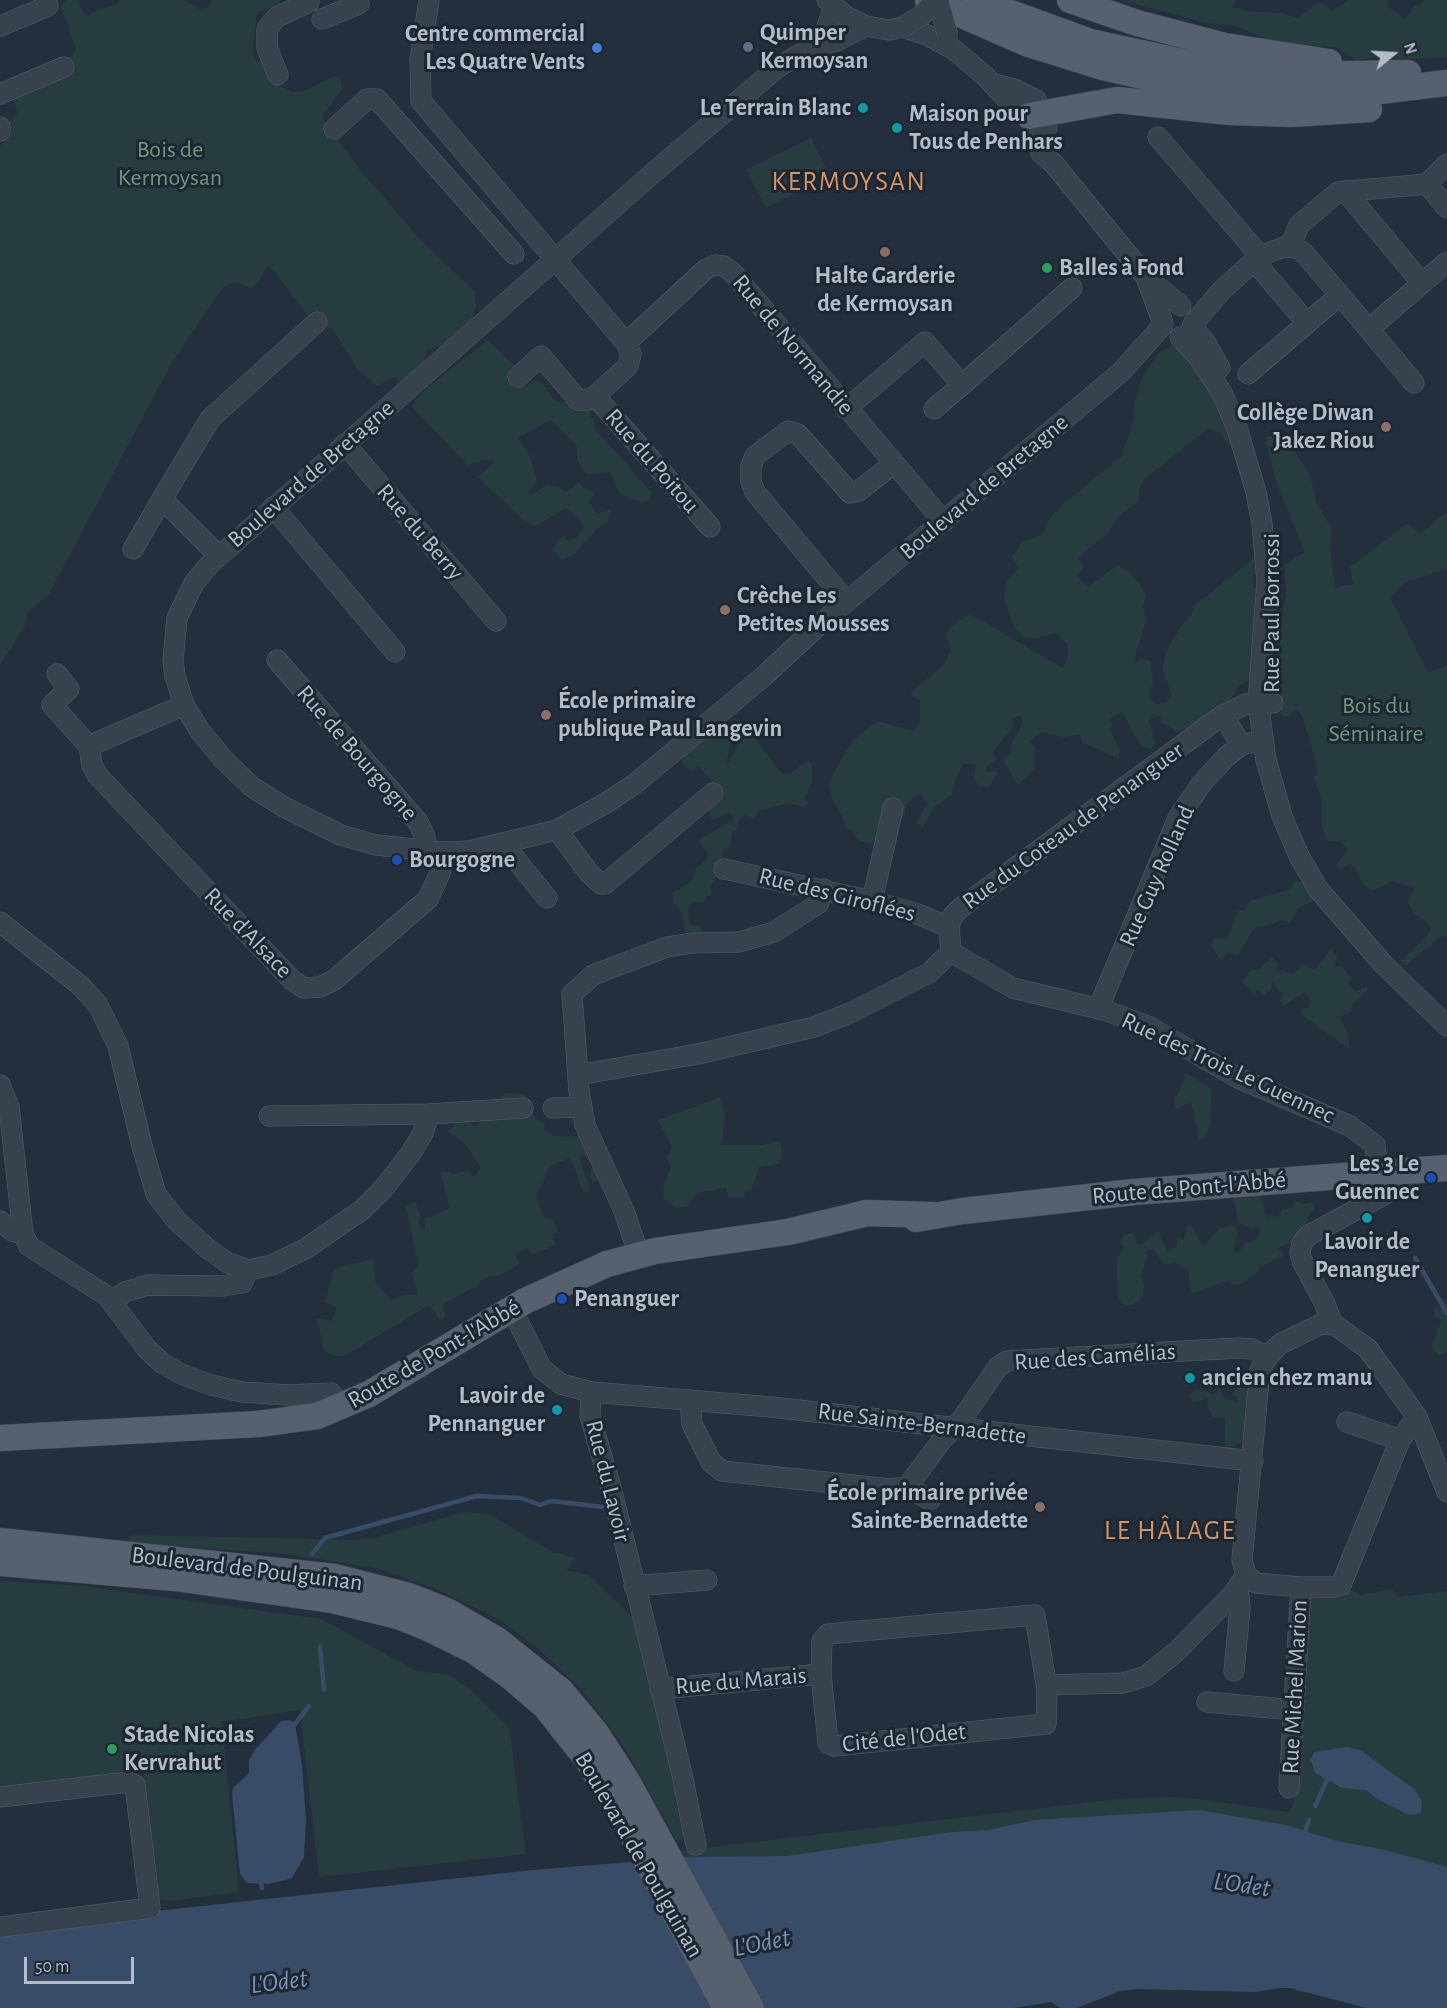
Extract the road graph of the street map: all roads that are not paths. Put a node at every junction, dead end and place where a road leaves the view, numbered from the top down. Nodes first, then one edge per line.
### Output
1 (309, 0) edge
2 (357, 0) edge
3 (429, 0) edge
4 (928, 0) edge
5 (937, 0) edge
6 (975, 0) edge
7 (1070, 0) edge
8 (830, 4) edge
9 (48, 6) dead end
10 (322, 19) dead end
11 (0, 26) edge
12 (866, 26) junction
13 (902, 27) junction
14 (950, 42) junction
15 (815, 46) junction
16 (64, 67) dead end
17 (1447, 68) edge
18 (1372, 74) junction
19 (278, 75) dead end
20 (1447, 83) edge
21 (1447, 88) edge
22 (0, 94) edge
23 (1036, 116) junction
24 (334, 129) dead end
25 (1158, 137) dead end
26 (473, 164) junction
27 (1447, 164) edge
28 (451, 183) junction
29 (1427, 184) junction
30 (1345, 191) junction
31 (1447, 208) edge
32 (1290, 247) junction
33 (514, 254) dead end
34 (557, 259) junction
35 (1258, 259) junction
36 (1447, 262) edge
37 (1422, 283) junction
38 (1072, 288) dead end
39 (1340, 295) junction
40 (317, 322) dead end
41 (1179, 323) junction
42 (1307, 323) junction
43 (1369, 329) junction
44 (626, 343) junction
45 (1248, 374) dead end
46 (518, 377) dead end
47 (1414, 382) dead end
48 (962, 385) junction
49 (595, 396) junction
50 (846, 409) junction
51 (934, 409) dead end
52 (345, 444) junction
53 (893, 464) junction
54 (162, 499) junction
55 (273, 507) junction
56 (944, 522) junction
57 (710, 527) dead end
58 (132, 549) dead end
59 (219, 556) junction
60 (847, 602) junction
61 (496, 621) dead end
62 (395, 652) dead end
63 (277, 660) dead end
64 (57, 674) dead end
65 (1266, 702) junction
66 (184, 705) junction
67 (1223, 715) junction
68 (1263, 740) junction
69 (1241, 745) junction
70 (89, 746) junction
71 (714, 793) dead end
72 (893, 808) dead end
73 (557, 830) junction
74 (504, 845) junction
75 (433, 851) junction
76 (724, 869) dead end
77 (824, 889) junction
78 (547, 898) dead end
79 (872, 901) junction
80 (1333, 907) junction
81 (0, 922) edge
82 (948, 927) junction
83 (951, 952) junction
84 (1098, 1008) junction
85 (1447, 1026) edge
86 (578, 1075) junction
87 (0, 1085) edge
88 (581, 1107) junction
89 (523, 1108) dead end
90 (553, 1108) dead end
91 (429, 1114) junction
92 (268, 1116) dead end
93 (1447, 1168) edge
94 (1412, 1170) junction
95 (1378, 1172) junction
96 (0, 1221) edge
97 (22, 1234) junction
98 (639, 1255) junction
99 (248, 1270) junction
100 (112, 1301) junction
101 (511, 1308) junction
102 (1332, 1323) junction
103 (1268, 1356) junction
104 (591, 1392) junction
105 (690, 1400) junction
106 (342, 1407) junction
107 (1417, 1417) junction
108 (1347, 1422) dead end
109 (954, 1427) junction
110 (0, 1438) edge
111 (1400, 1440) junction
112 (1252, 1461) junction
113 (907, 1487) junction
114 (1447, 1492) edge
115 (930, 1500) dead end
116 (0, 1541) edge
117 (0, 1563) edge
118 (707, 1580) dead end
119 (1242, 1581) junction
120 (634, 1586) junction
121 (1301, 1587) junction
122 (1234, 1671) dead end
123 (821, 1674) junction
124 (1047, 1684) junction
125 (660, 1689) junction
126 (1207, 1702) dead end
127 (1294, 1710) junction
128 (1289, 1788) dead end
129 (0, 1797) edge
130 (634, 1815) junction
131 (696, 1845) dead end
132 (0, 1927) edge
133 (726, 2008) edge
134 (751, 2008) edge

1 - 19 street
2 - 10 street
3 - 26 street
4 - 20 main road
5 - 13 street, bridge
5 - 14 street, bridge
6 - 18 main road
7 - 18 main road
8 - 12 street
8 - 15 street
9 - 11 street
12 - 13 street
12 - 15 street, Boulevard de Bretagne
13 - 14 street
14 - 23 street
15 - 34 street, Boulevard de Bretagne
16 - 22 street
17 - 18 main road
21 - 23 main road
23 - 41 street, Rue Paul Borrossi
24 - 28 street
25 - 35 street
26 - 28 street
26 - 34 street
27 - 29 street
28 - 33 street
29 - 30 street
29 - 31 street
30 - 32 street
30 - 37 street
32 - 35 street
32 - 39 street
34 - 44 street
34 - 52 street, Boulevard de Bretagne
35 - 41 street, Boulevard de Bretagne
35 - 42 street
36 - 37 street
37 - 43 street
38 - 48 street
39 - 42 street
39 - 43 street
40 - 54 street
41 - 56 street, Boulevard de Bretagne
41 - 65 street, Rue Paul Borrossi
42 - 45 street
43 - 47 street
44 - 49 street, Rue du Poitou
44 - 50 street, Rue de Normandie
46 - 49 street, Rue du Poitou
48 - 50 street
48 - 51 street
49 - 57 street, Rue du Poitou
50 - 53 street, Rue de Normandie
52 - 55 street, Boulevard de Bretagne
52 - 61 street, Rue du Berry
53 - 56 street, Rue de Normandie
53 - 60 street
54 - 58 street
54 - 59 street
55 - 59 street, Boulevard de Bretagne
55 - 62 street
56 - 60 street, Boulevard de Bretagne
59 - 66 street, Boulevard de Bretagne
60 - 73 street, Boulevard de Bretagne
63 - 75 street, Rue de Bourgogne
64 - 70 street, Rue d'Alsace
65 - 67 street, Rue du Coteau de Penanguer
65 - 68 street, Rue Paul Borrossi
65 - 80 street, Rue Paul Borrossi
66 - 70 street
66 - 75 street, Boulevard de Bretagne
67 - 69 street
67 - 82 street, Rue du Coteau de Penanguer
68 - 69 street
68 - 80 street, Rue Paul Borrossi
69 - 84 street, Rue Guy Rolland
70 - 75 street, Rue d'Alsace
71 - 73 street
72 - 79 street
73 - 74 street, Boulevard de Bretagne
74 - 75 street, Boulevard de Bretagne
74 - 78 street
76 - 77 street, Rue des Giroflées
77 - 79 street, Rue des Giroflées
77 - 86 street
79 - 82 street, Rue des Giroflées
80 - 85 street, Rue Paul Borrossi
81 - 99 street
82 - 83 street, Rue du Coteau de Penanguer
83 - 84 street, Rue des Trois Le Guennec
83 - 86 street
84 - 95 street, Rue des Trois Le Guennec
86 - 88 street
87 - 97 street
88 - 90 street
88 - 98 street
89 - 91 street
91 - 92 street
91 - 99 street
93 - 94 main road, Route de Pont-l'Abbé
94 - 95 main road, Route de Pont-l'Abbé
94 - 102 street
95 - 98 main road, Route de Pont-l'Abbé
96 - 97 street
97 - 100 street
98 - 101 main road, Route de Pont-l'Abbé
99 - 100 street
100 - 106 street
101 - 104 street, Rue du Lavoir
101 - 106 main road, Route de Pont-l'Abbé
102 - 103 street
102 - 107 street
103 - 109 street, Rue des Camélias
103 - 112 street
104 - 105 street, Rue Sainte-Bernadette
104 - 120 street, Rue du Lavoir
105 - 109 street, Rue Sainte-Bernadette
105 - 113 street
106 - 110 main road, Route de Pont-l'Abbé
107 - 111 street
107 - 114 street
108 - 111 street
109 - 112 street, Rue Sainte-Bernadette
109 - 113 street, Rue des Camélias
111 - 121 street
112 - 119 street
113 - 115 street
116 - 130 main road, Boulevard de Poulguinan
117 - 130 main road, Boulevard de Poulguinan
118 - 120 street
119 - 121 street
119 - 122 street
119 - 124 street
120 - 125 street, Rue du Lavoir
121 - 127 street, Rue Michel Marion
123 - 124 street, Cité de l'Odet
123 - 124 street, Cité de l'Odet
123 - 125 street, Rue du Marais
125 - 131 street, Rue du Lavoir
126 - 127 street
127 - 128 street, Rue Michel Marion
129 - 132 street
130 - 133 main road, Boulevard de Poulguinan
130 - 134 main road, Boulevard de Poulguinan

